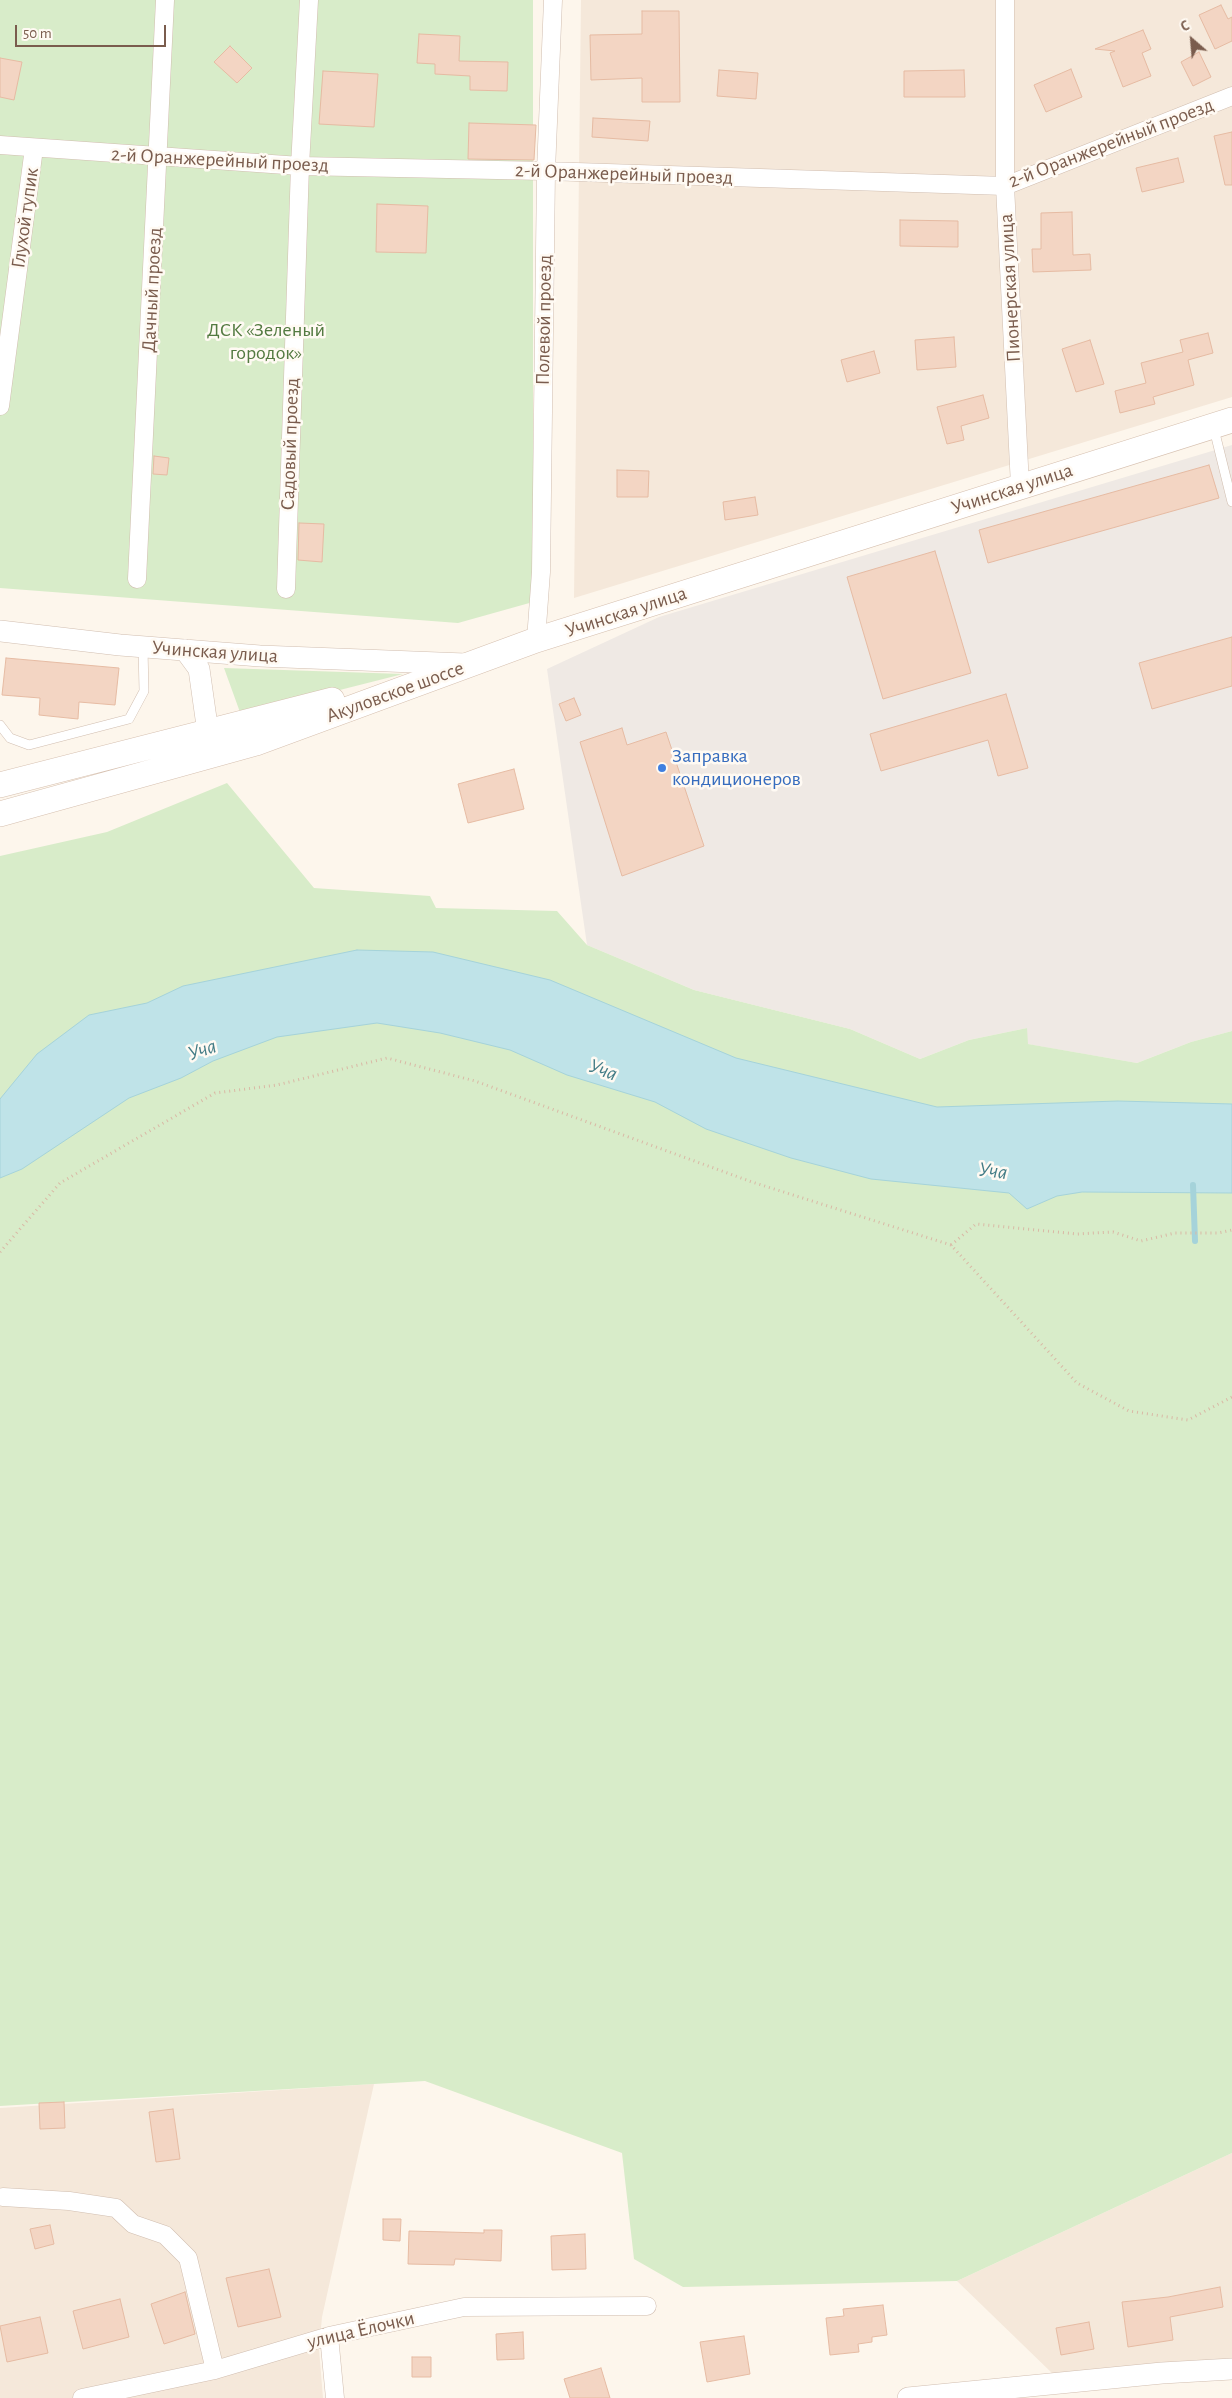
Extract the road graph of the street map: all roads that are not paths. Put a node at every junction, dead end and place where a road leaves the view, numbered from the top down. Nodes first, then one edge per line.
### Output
1 (165, 0) edge
2 (309, 0) edge
3 (553, 0) edge
4 (1004, 0) edge
5 (1232, 96) edge
6 (0, 145) edge
7 (34, 148) junction
8 (158, 157) junction
9 (300, 166) junction
10 (546, 171) junction
11 (1005, 186) junction
12 (0, 406) edge
13 (1223, 423) edge
14 (1020, 486) junction
15 (1232, 502) edge
16 (138, 579) dead end
17 (286, 589) dead end
18 (0, 631) edge
19 (536, 640) junction
20 (142, 647) junction
21 (185, 650) junction
22 (472, 664) junction
23 (0, 725) edge
24 (209, 732) junction
25 (207, 757) junction
26 (2, 782) edge
27 (0, 814) edge
28 (3, 2198) dead end
29 (646, 2306) dead end
30 (329, 2336) junction
31 (215, 2370) junction
32 (1232, 2370) edge
33 (82, 2398) edge
34 (335, 2398) edge
35 (908, 2398) edge

1 - 8 street, Дачный проезд
2 - 9 street, Садовый проезд
3 - 10 street, Полевой проезд
4 - 11 street, Пионерская улица
5 - 11 street, 2-й Оранжерейный проезд
6 - 7 street, 2-й Оранжерейный проезд
7 - 8 street, 2-й Оранжерейный проезд
7 - 12 street, Глухой тупик
8 - 9 street, 2-й Оранжерейный проезд
8 - 16 street, Дачный проезд
9 - 10 street, 2-й Оранжерейный проезд
9 - 17 street, Садовый проезд
10 - 11 street, 2-й Оранжерейный проезд
10 - 19 street, Полевой проезд
11 - 14 street, Пионерская улица
13 - 14 main road, Учинская улица
13 - 15 lane
14 - 19 main road, Учинская улица
18 - 20 street, Учинская улица
19 - 22 main road, Учинская улица
20 - 21 street, Учинская улица
20 - 23 lane
21 - 22 street, Учинская улица
21 - 24 street
22 - 24 main road, Акуловское шоссе
22 - 25 main road, Акуловское шоссе
24 - 25 street
24 - 26 main road, Акуловское шоссе
25 - 27 main road, Акуловское шоссе
28 - 31 street
29 - 30 street, улица Ёлочки
30 - 31 street, улица Ёлочки
30 - 34 street
31 - 33 street, улица Ёлочки
32 - 35 street

